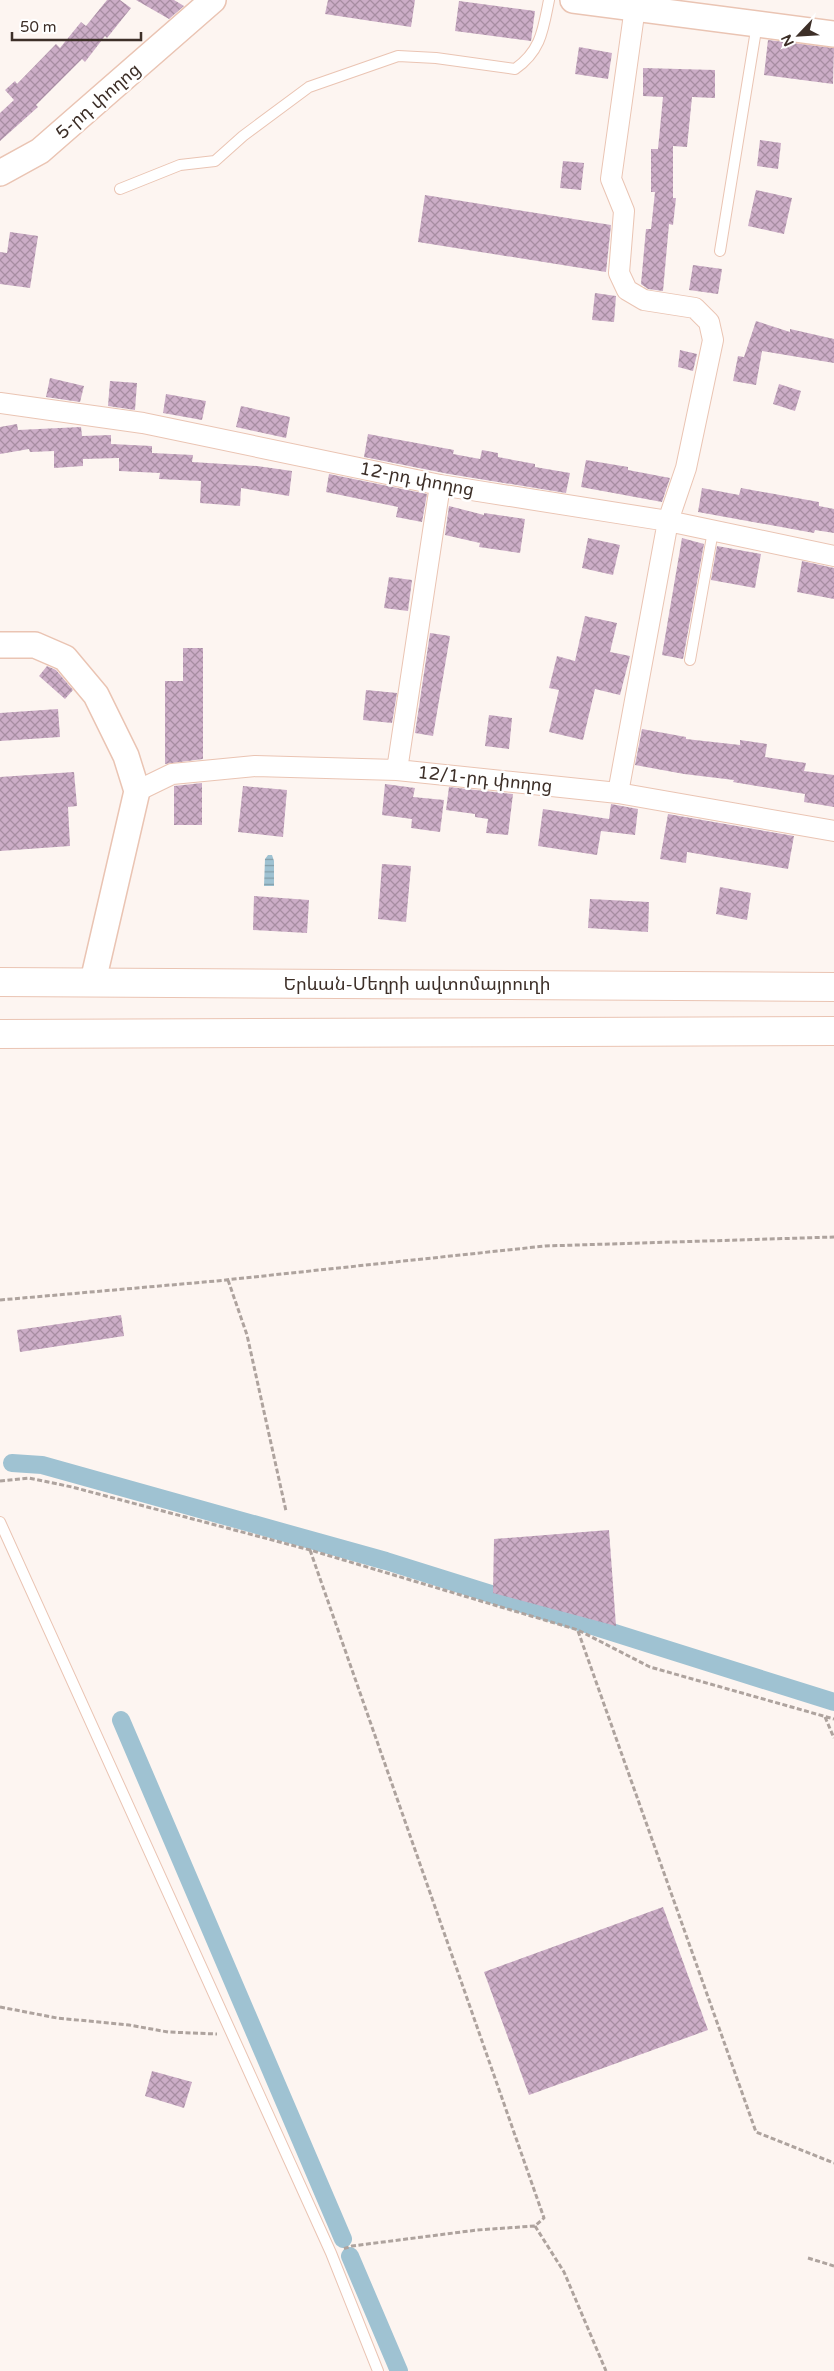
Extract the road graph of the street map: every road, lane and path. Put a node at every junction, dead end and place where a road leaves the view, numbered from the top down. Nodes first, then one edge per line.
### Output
1 (213, 0) edge
2 (549, 0) edge
3 (573, 0) edge
4 (636, 4) edge
5 (757, 23) junction
6 (834, 34) edge
7 (0, 173) edge
8 (120, 189) dead end
9 (720, 251) dead end
10 (0, 403) edge
11 (440, 485) junction
12 (668, 521) junction
13 (713, 531) junction
14 (834, 556) edge
15 (0, 646) edge
16 (690, 660) dead end
17 (397, 770) junction
18 (137, 791) junction
19 (618, 793) junction
20 (834, 831) edge
21 (93, 981) junction
22 (0, 982) edge
23 (834, 987) edge
24 (834, 1031) edge
25 (0, 1034) edge
26 (834, 1237) edge
27 (228, 1280) junction
28 (0, 1300) edge
29 (0, 1481) edge
30 (286, 1511) dead end
31 (0, 1522) edge
32 (310, 1550) junction
33 (578, 1630) junction
34 (824, 1717) junction
35 (834, 1719) edge
36 (834, 1738) edge
37 (0, 2008) edge
38 (232, 2033) junction
39 (834, 2162) edge
40 (535, 2226) junction
41 (331, 2253) junction
42 (808, 2258) dead end
43 (834, 2266) edge
44 (378, 2371) edge
45 (606, 2371) edge

1 - 7 street, 5-րդ փողոց
2 - 8 lane
3 - 4 street
4 - 5 street
4 - 12 street
5 - 6 street
5 - 9 lane
10 - 11 street, 12-րդ փողոց
11 - 12 street, 12-րդ փողոց
11 - 17 street
12 - 13 street, 12-րդ փողոց
12 - 19 street
13 - 14 street, 12-րդ փողոց
13 - 16 lane
15 - 18 street
17 - 18 street, 12/1-րդ փողոց
17 - 19 street, 12/1-րդ փողոց
18 - 21 street
19 - 20 street, 12/1-րդ փողոց
21 - 22 highway, Երևան-Մեղրի ավտոմայրուղի
21 - 23 highway, Երևան-Մեղրի ավտոմայրուղի
24 - 25 highway
26 - 27 path
27 - 28 path
27 - 30 path
29 - 32 path
31 - 38 lane
32 - 33 path
32 - 40 path
33 - 34 path
33 - 39 path
34 - 35 path
34 - 36 path
37 - 38 path
38 - 41 lane
40 - 41 path
40 - 45 path
41 - 44 lane
42 - 43 path

